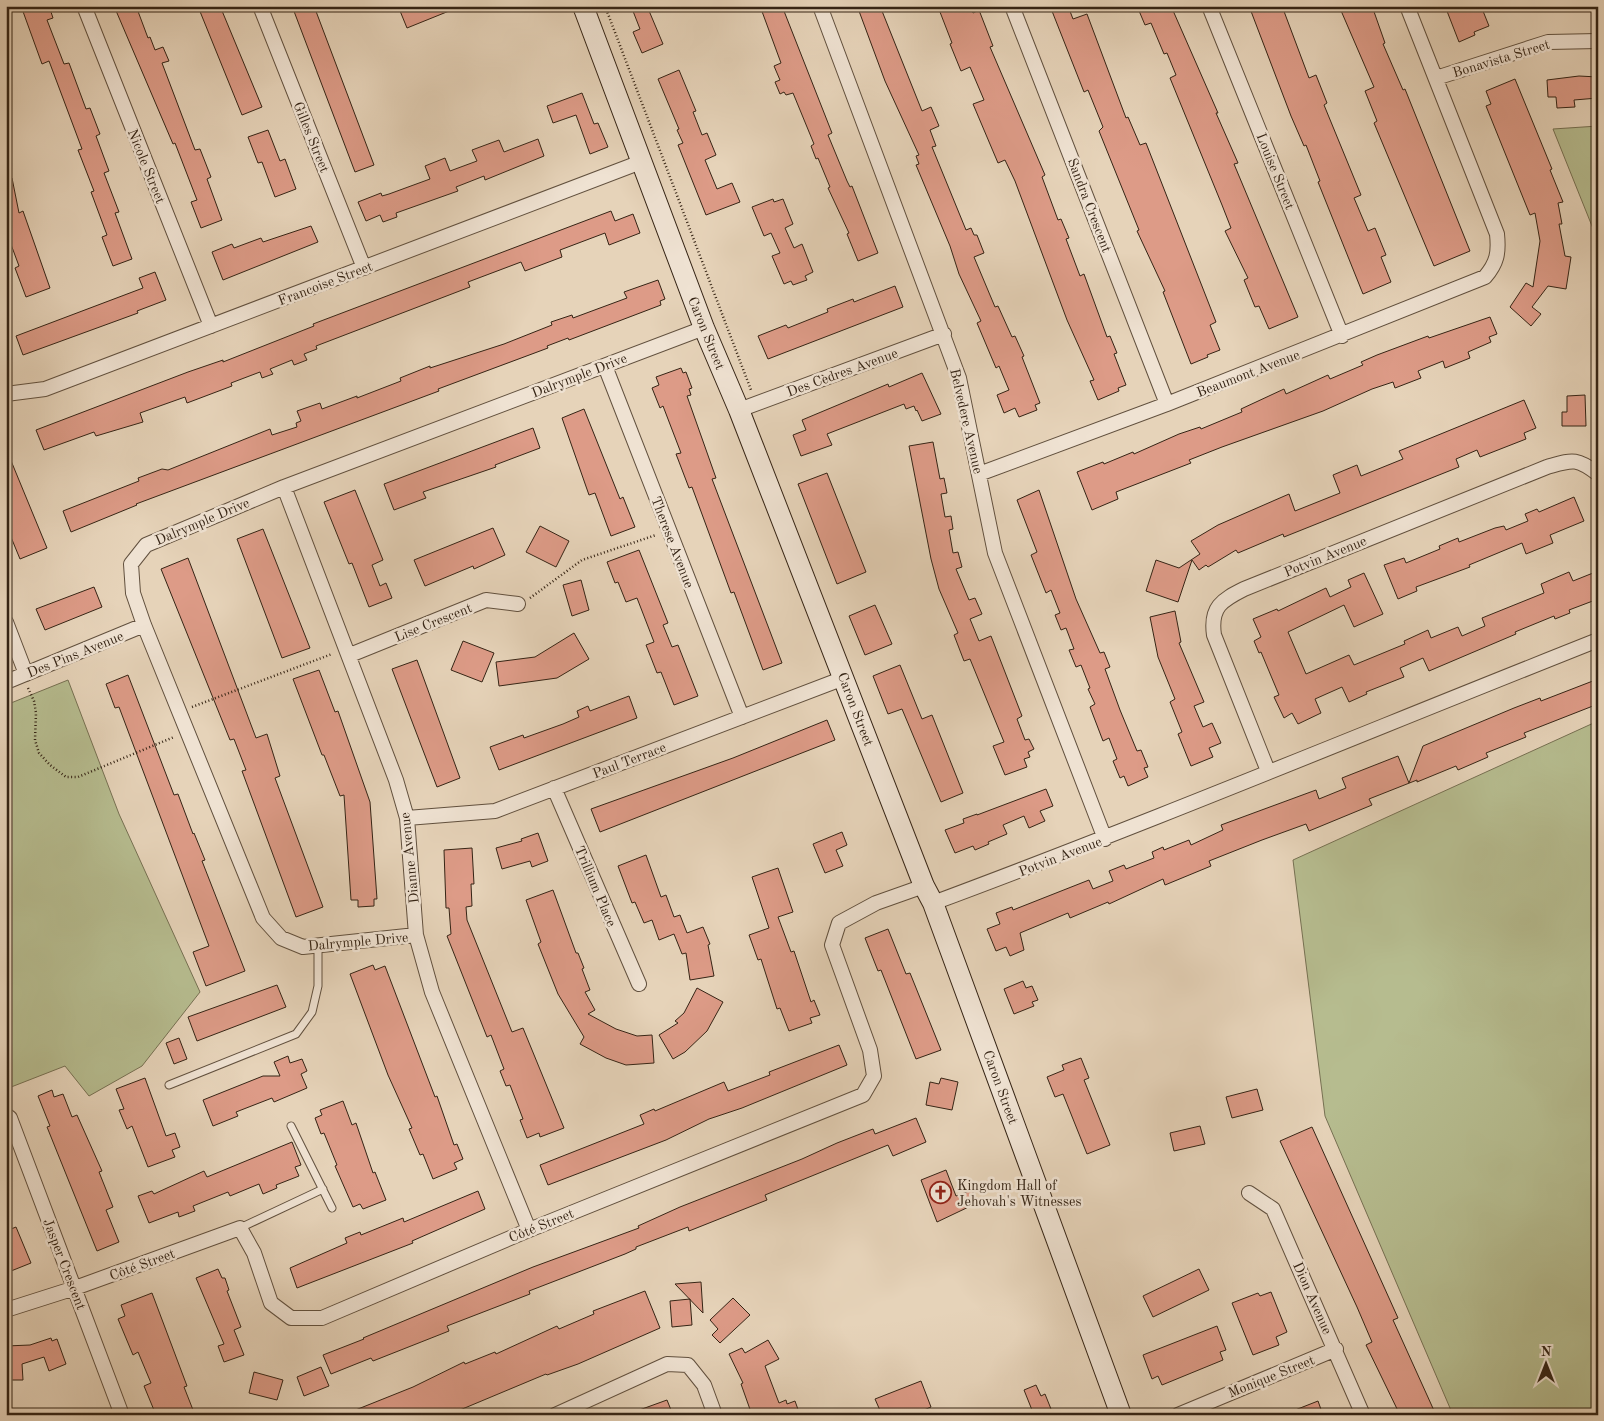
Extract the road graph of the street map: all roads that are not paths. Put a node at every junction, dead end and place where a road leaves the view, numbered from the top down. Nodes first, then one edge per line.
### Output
1 (84, 6) edge
2 (260, 6) edge
3 (584, 6) edge
4 (820, 6) edge
5 (1012, 6) edge
6 (1209, 6) edge
7 (1407, 6) edge
8 (1598, 41) edge
9 (1436, 78) junction
10 (641, 162) junction
11 (364, 268) junction
12 (211, 326) junction
13 (704, 328) junction
14 (944, 334) junction
15 (1342, 336) junction
16 (605, 366) junction
17 (6, 394) edge
18 (1168, 404) junction
19 (739, 410) junction
20 (979, 474) junction
21 (1598, 474) edge
22 (284, 487) junction
23 (518, 604) road end
24 (6, 622) edge
25 (144, 626) junction
26 (1598, 640) edge
27 (348, 652) junction
28 (24, 675) junction
29 (844, 678) junction
30 (6, 682) edge
31 (742, 717) junction
32 (1268, 771) junction
33 (554, 788) junction
34 (407, 818) junction
35 (1105, 839) junction
36 (928, 894) junction
37 (416, 935) junction
38 (318, 944) junction
39 (639, 984) dead end
40 (169, 1085) dead end
41 (6, 1116) edge
42 (292, 1126) dead end
43 (323, 1189) junction
44 (1249, 1193) dead end
45 (332, 1208) dead end
46 (240, 1228) junction
47 (529, 1230) junction
48 (75, 1288) junction
49 (6, 1310) edge
50 (1336, 1349) junction
51 (122, 1415) edge
52 (555, 1415) edge
53 (715, 1415) edge
54 (1121, 1415) edge
55 (1178, 1415) edge
56 (1363, 1415) edge

1 - 12 street, Nicole Street
2 - 11 street, Gilles Street
3 - 10 street, Caron Street
4 - 14 street, Belvedere Avenue
5 - 18 street, Sandra Crescent
6 - 15 street, Louise Street
7 - 9 street
8 - 9 street, Bonavista Street
9 - 15 street, Beaumont Avenue
10 - 11 street, Francoise Street
10 - 13 street, Caron Street
11 - 12 street, Francoise Street
12 - 17 street, Francoise Street
13 - 16 street, Dalrymple Drive
13 - 19 street, Caron Street
14 - 19 street, Des Cèdres Avenue
14 - 20 street, Belvedere Avenue
15 - 18 street, Beaumont Avenue
16 - 22 street, Dalrymple Drive
16 - 31 street, Therese Avenue
18 - 20 street, Beaumont Avenue
19 - 29 street, Caron Street
20 - 35 street, Belvedere Avenue
21 - 32 street, Potvin Avenue
22 - 25 street, Dalrymple Drive
22 - 27 street, Dianne Avenue
23 - 27 street, Lise Crescent
24 - 28 street
25 - 28 street, Des Pins Avenue
25 - 38 street, Dalrymple Drive
26 - 32 street, Potvin Avenue
27 - 34 street, Dianne Avenue
28 - 30 street, Des Pins Avenue
29 - 31 street, Paul Terrace
29 - 36 street, Caron Street
31 - 33 street, Paul Terrace
32 - 35 street, Potvin Avenue
33 - 34 street, Paul Terrace
33 - 39 street, Trillium Place
34 - 37 street, Dianne Avenue
35 - 36 street, Potvin Avenue
36 - 47 street, Côté Street
36 - 54 street, Caron Street
37 - 38 street, Dalrymple Drive
37 - 47 street, Dianne Avenue
38 - 40 lane
41 - 48 street, Jasper Crescent
42 - 43 lane
43 - 45 lane
43 - 46 lane
44 - 50 street, Dion Avenue
46 - 47 street, Côté Street
46 - 48 street, Côté Street
48 - 49 street, Côté Street
48 - 51 street, Jasper Crescent
50 - 55 street, Monique Street
50 - 56 street, Dion Avenue
52 - 53 street

